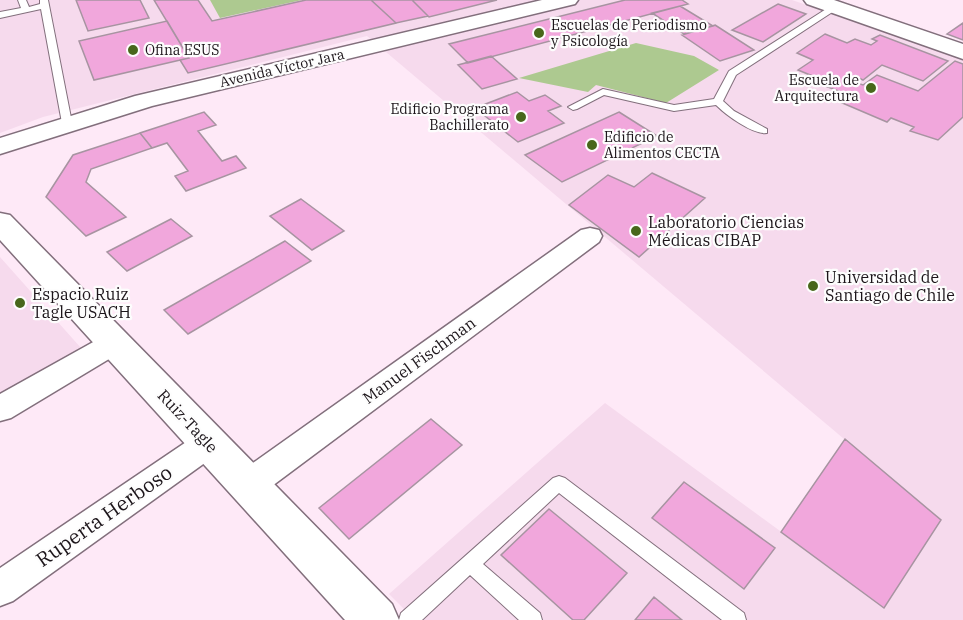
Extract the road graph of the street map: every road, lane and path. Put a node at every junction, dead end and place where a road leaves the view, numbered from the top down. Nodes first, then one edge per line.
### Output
1 (22, 0) edge
2 (567, 0) edge
3 (45, 3) edge
4 (824, 3) edge
5 (26, 10) junction
6 (0, 15) edge
7 (963, 52) edge
8 (718, 102) junction
9 (573, 107) dead end
10 (67, 123) junction
11 (763, 131) dead end
12 (0, 146) edge
13 (0, 222) edge
14 (590, 236) dead end
15 (114, 343) junction
16 (0, 409) edge
17 (209, 443) junction
18 (248, 484) junction
19 (470, 564) junction
20 (0, 589) edge
21 (376, 620) edge
22 (408, 620) edge
23 (533, 620) edge
24 (737, 620) edge

1 - 5 lane
2 - 10 street, Avenida Víctor Jara
3 - 5 lane
3 - 10 lane
4 - 7 street
4 - 8 lane
5 - 6 lane
8 - 9 lane
8 - 11 lane
10 - 12 street, Avenida Víctor Jara
13 - 15 street, Ruiz-Tagle
14 - 18 street, Manuel Fischman
15 - 16 street
15 - 17 street, Ruiz-Tagle
17 - 18 street, Ruiz-Tagle
17 - 20 street, Ruperta Herboso
18 - 21 street, Ruiz-Tagle
19 - 22 lane
19 - 23 lane
19 - 24 lane

